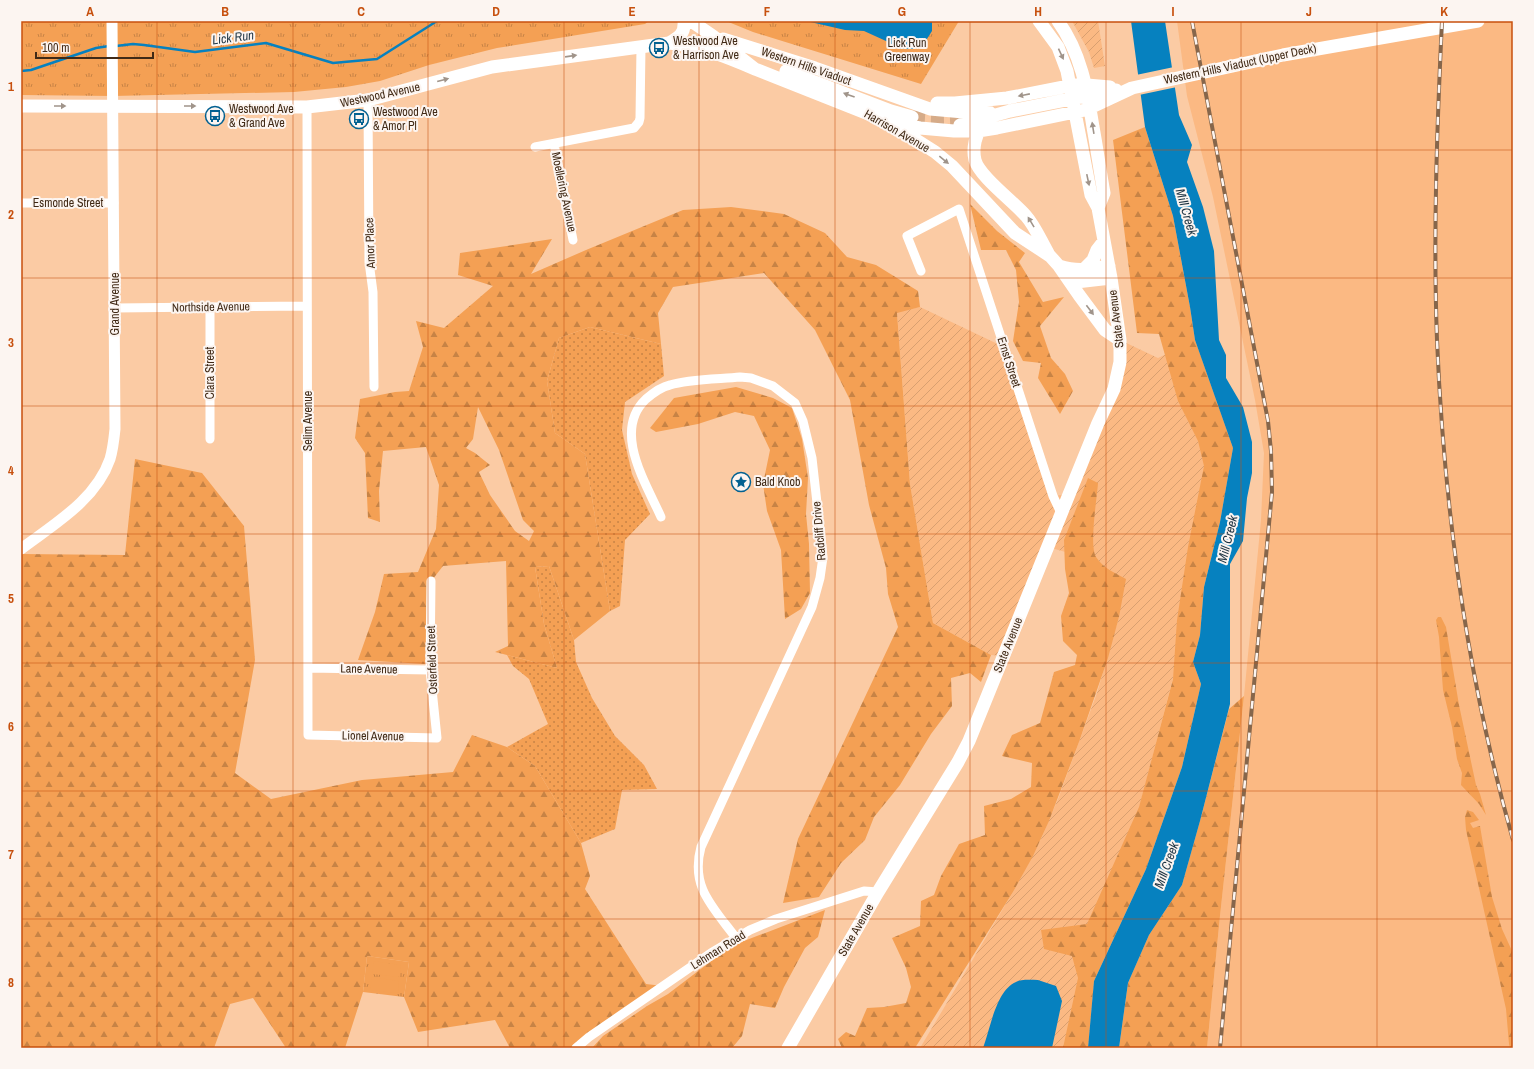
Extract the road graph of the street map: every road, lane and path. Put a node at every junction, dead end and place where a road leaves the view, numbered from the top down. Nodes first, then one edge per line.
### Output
1 (112, 21) edge
2 (684, 21) edge
3 (690, 21) edge
4 (1040, 21) edge
5 (1058, 21) edge
6 (1471, 21) edge
7 (1478, 21) edge
8 (714, 36) junction
9 (669, 43) junction
10 (641, 47) junction
11 (734, 52) junction
12 (755, 69) junction
13 (1132, 88) junction
14 (898, 98) joint
15 (368, 100) junction
16 (21, 106) edge
17 (113, 106) junction
18 (307, 107) junction
19 (915, 108) junction
20 (1010, 111) junction
21 (991, 116) junction
22 (876, 117) junction
23 (926, 129) junction
24 (978, 130) junction
25 (554, 144) junction
26 (536, 147) dead end
27 (21, 203) edge
28 (114, 203) junction
29 (1098, 208) junction
30 (573, 240) dead end
31 (1104, 241) junction
32 (1050, 256) junction
33 (1059, 266) junction
34 (1083, 270) junction
35 (921, 271) dead end
36 (1110, 272) junction
37 (1068, 278) junction
38 (307, 306) junction
39 (210, 307) junction
40 (115, 308) junction
41 (1120, 340) junction
42 (374, 387) dead end
43 (210, 440) dead end
44 (1061, 513) junction
45 (662, 517) dead end
46 (21, 549) edge
47 (431, 581) dead end
48 (308, 668) junction
49 (430, 670) junction
50 (308, 735) joint
51 (437, 738) joint
52 (878, 892) junction
53 (736, 938) junction
54 (576, 1048) edge
55 (788, 1048) edge

1 - 17 street, Grand Avenue
2 - 9 main road
3 - 8 main road, Harrison Avenue
4 -> 29 main road, State Avenue
29 -> 5 main road, State Avenue
6 - 20 main road, Western Hills Viaduct (Upper Deck)
7 - 13 main road
8 - 11 main road, Harrison Avenue
8 - 14 main road, Western Hills Viaduct
9 - 10 main road, Westwood Avenue
9 - 12 main road, Westwood Avenue
15 -> 10 main road, Westwood Avenue
10 - 25 street, Moellering Avenue
11 - 12 main road, Harrison Avenue
19 -> 11 main road
12 - 22 main road, Harrison Avenue
13 -> 19 main road
13 - 21 main road
13 - 24 main road
14 - 19 main road, Western Hills Viaduct (Upper Deck)
15 - 18 main road, Westwood Avenue
15 - 42 street, Amor Place
16 -> 17 main road, Westwood Avenue
17 -> 18 main road, Westwood Avenue
17 - 28 street, Grand Avenue
18 - 38 street, Selim Avenue
19 - 20 main road, Western Hills Viaduct (Upper Deck)
20 - 21 main road, Western Hills Viaduct (Upper Deck)
21 - 23 main road, Western Hills Viaduct (Upper Deck)
21 - 24 main road
22 - 23 main road
22 -> 32 main road, Harrison Avenue
23 - 24 main road
32 -> 24 main road
25 - 26 street, Moellering Avenue
25 - 30 street, Moellering Avenue
27 - 28 street, Esmonde Street
28 - 40 street, Grand Avenue
29 - 31 main road, State Avenue
31 - 34 main road
31 - 36 main road, State Avenue
32 - 33 main road, Harrison Avenue
33 - 34 main road
33 - 37 main road, Harrison Avenue
34 - 36 main road
35 - 44 street, Ernst Street
36 - 37 main road
36 - 41 main road, State Avenue
37 -> 41 main road, Harrison Avenue
38 - 39 street, Northside Avenue
38 - 48 street, Selim Avenue
39 - 40 street, Northside Avenue
39 - 43 street, Clara Street
40 - 46 street, Grand Avenue
41 - 44 main road, State Avenue
44 - 52 main road, State Avenue
45 - 53 street, Radcliff Drive
47 - 49 street, Osterfeld Street
48 - 49 street, Lane Avenue
48 - 50 street, Selim Avenue
49 - 51 street, Osterfeld Street
50 - 51 street, Lionel Avenue
52 - 53 street, Lehman Road
52 - 55 main road, State Avenue
53 - 54 street, Lehman Road

